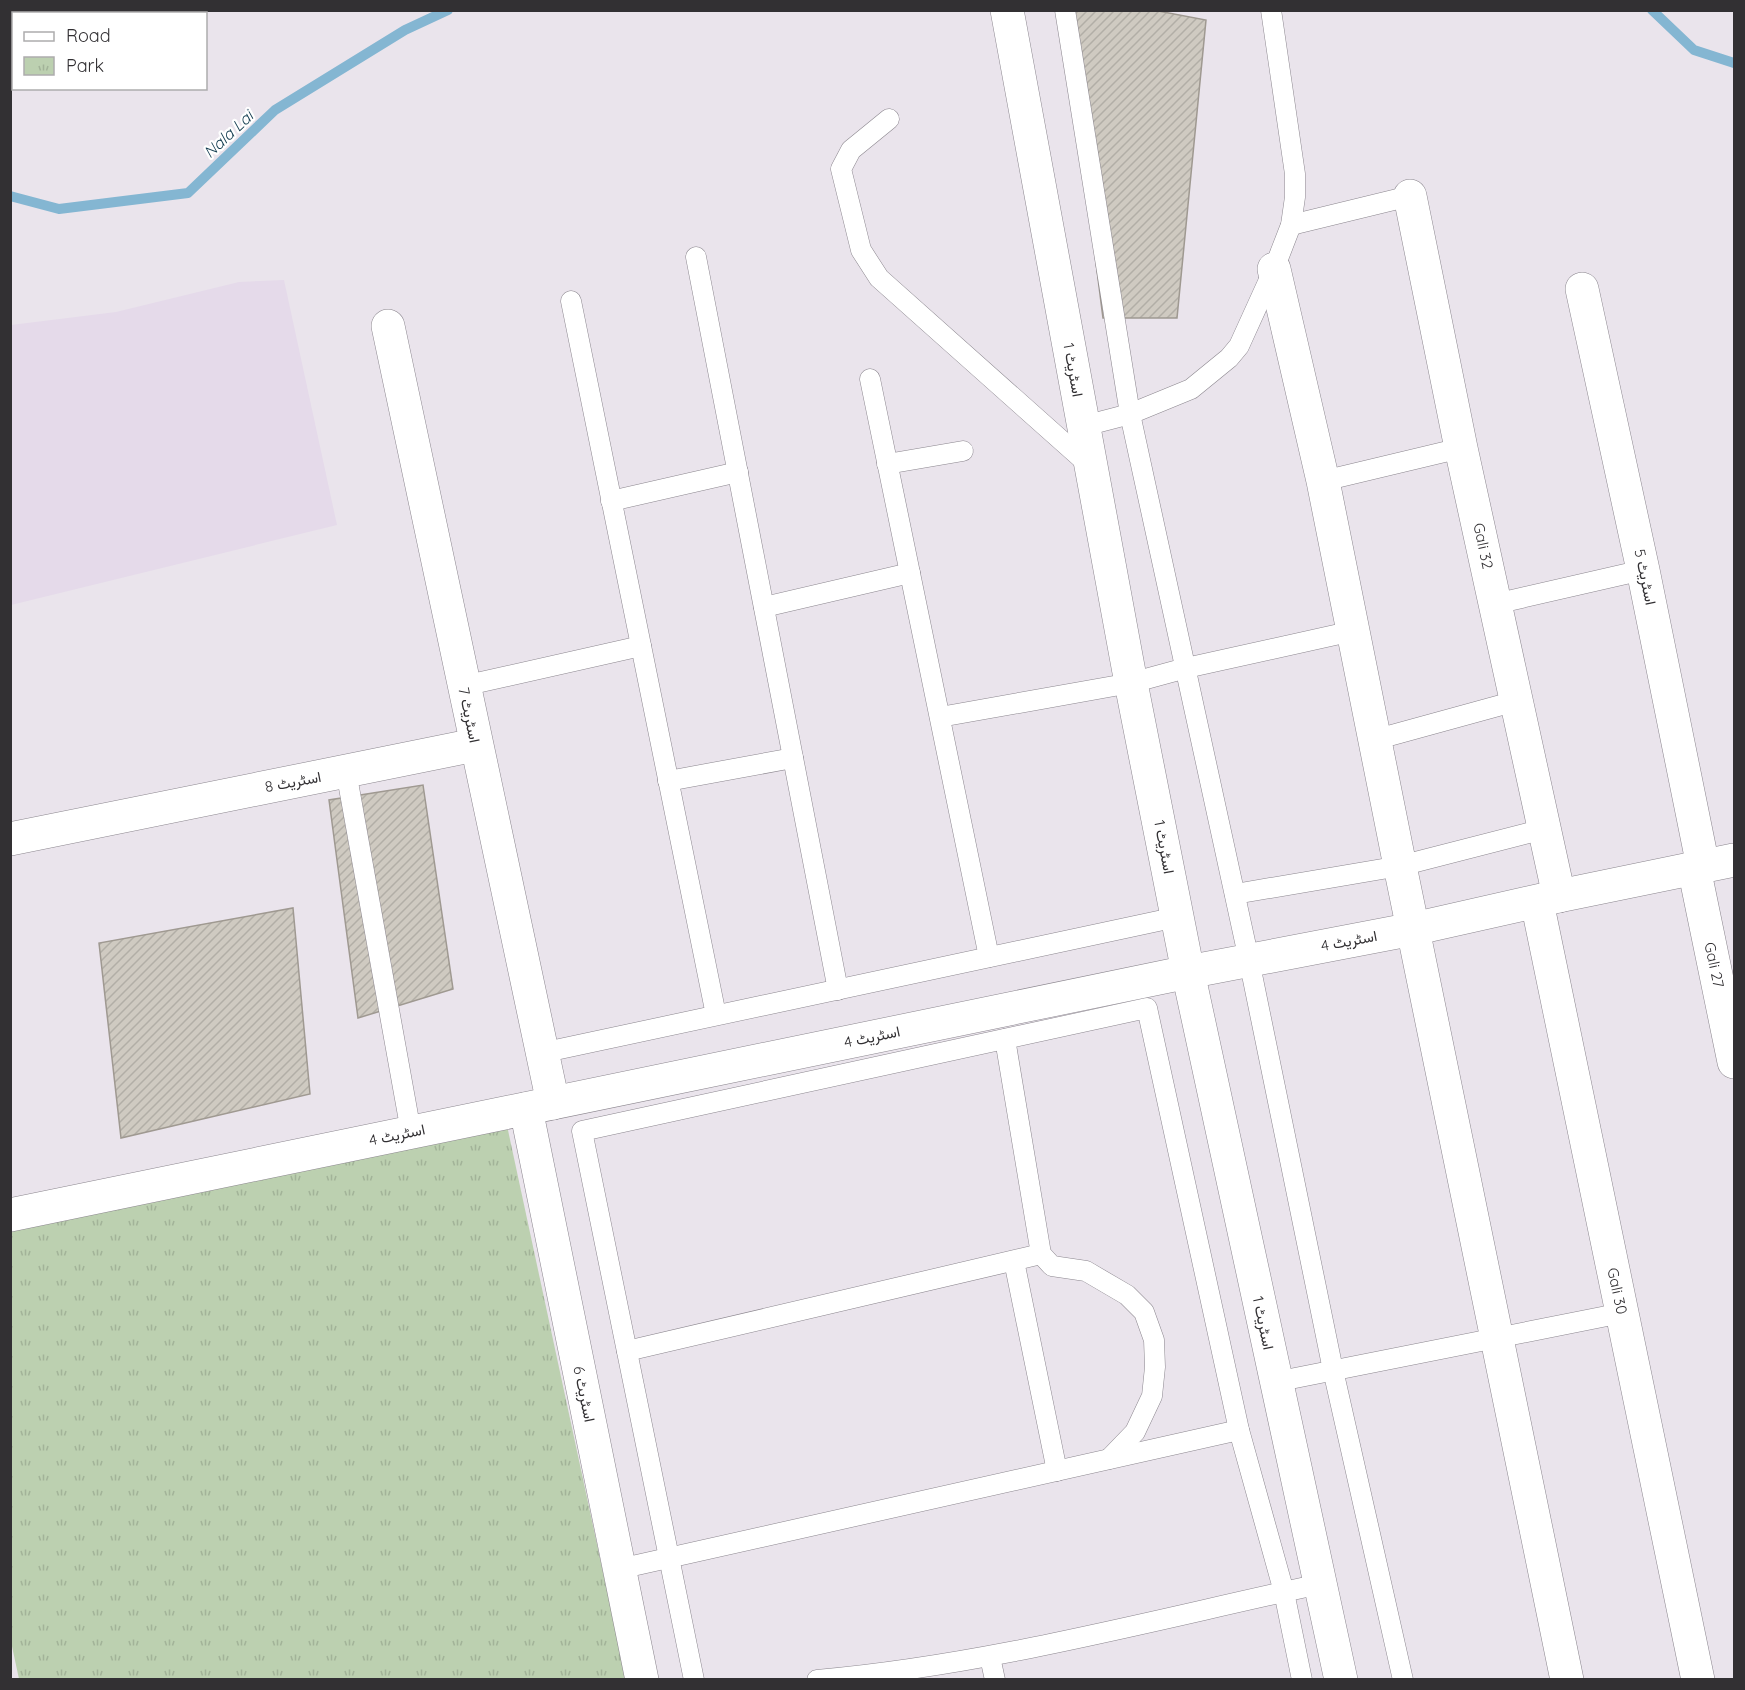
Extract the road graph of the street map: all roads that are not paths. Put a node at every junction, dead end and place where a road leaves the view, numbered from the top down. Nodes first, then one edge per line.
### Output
1 (1007, 10) edge
2 (1065, 10) edge
3 (1271, 10) edge
4 (889, 119) dead end
5 (1410, 196) joint
6 (1292, 225) junction
7 (696, 257) dead end
8 (1274, 269) junction
9 (1582, 289) dead end
10 (571, 301) dead end
11 (387, 326) dead end
12 (870, 379) dead end
13 (1130, 414) junction
14 (1084, 426) junction
15 (1461, 448) junction
16 (963, 451) dead end
17 (887, 464) junction
18 (1091, 467) junction
19 (738, 472) junction
20 (1323, 481) junction
21 (611, 501) junction
22 (1643, 570) junction
23 (910, 573) junction
24 (1495, 604) junction
25 (764, 607) junction
26 (1353, 631) junction
27 (641, 646) junction
28 (1186, 668) junction
29 (1131, 683) junction
30 (463, 686) junction
31 (1516, 702) junction
32 (940, 717) junction
33 (1374, 740) junction
34 (475, 745) junction
35 (794, 758) junction
36 (346, 771) junction
37 (668, 781) junction
38 (1544, 829) junction
39 (10, 839) edge
40 (1711, 865) edge
41 (1400, 866) junction
42 (1235, 894) junction
43 (1548, 899) junction
44 (1177, 917) junction
45 (1413, 929) junction
46 (989, 957) junction
47 (1250, 960) junction
48 (1188, 972) junction
49 (838, 990) junction
50 (716, 1016) junction
51 (1005, 1039) junction
52 (541, 1053) junction
53 (1734, 1062) edge
54 (539, 1106) junction
55 (411, 1132) junction
56 (10, 1215) edge
57 (1041, 1254) junction
58 (1014, 1261) junction
59 (1622, 1313) junction
60 (1497, 1338) junction
61 (627, 1351) junction
62 (1333, 1370) junction
63 (1275, 1382) junction
64 (1239, 1430) junction
65 (1109, 1459) junction
66 (1057, 1471) junction
67 (669, 1558) junction
68 (619, 1569) junction
69 (1320, 1584) junction
70 (1284, 1592) junction
71 (990, 1657) junction
72 (879, 1677) edge
73 (642, 1680) edge
74 (694, 1680) edge
75 (818, 1680) edge
76 (995, 1680) edge
77 (1302, 1680) edge
78 (1341, 1680) edge
79 (1403, 1680) edge
80 (1567, 1680) edge
81 (1698, 1680) edge

1 - 14 street, اسٹریٹ 1
2 - 13 lane
3 - 6 lane
4 - 18 lane
5 - 6 lane
5 - 15 street, Gali 32
6 - 8 lane
7 - 19 lane
8 - 13 lane
8 - 20 street
9 - 22 street, اسٹریٹ 5
10 - 21 lane
11 - 30 street, اسٹریٹ 7
12 - 17 lane
13 - 14 lane
13 - 28 lane
14 - 18 street, اسٹریٹ 1
15 - 20 lane
15 - 24 street, Gali 32
16 - 17 lane
17 - 23 lane
18 - 29 street, اسٹریٹ 1
19 - 21 lane
19 - 25 lane
20 - 26 street
21 - 27 lane
22 - 24 lane
22 - 40 street, اسٹریٹ 5
23 - 25 lane
23 - 32 lane
24 - 31 street, Gali 32
25 - 35 lane
26 - 28 lane
26 - 33 street
27 - 30 lane
27 - 37 lane
28 - 29 lane
28 - 42 lane
29 - 32 lane
29 - 44 street, اسٹریٹ 1
30 - 34 street, اسٹریٹ 7
31 - 33 lane
31 - 38 street, Gali 32
32 - 46 lane
33 - 41 street
34 - 36 street, اسٹریٹ 8
34 - 52 street, اسٹریٹ 7
35 - 37 lane
35 - 49 lane
36 - 39 street, اسٹریٹ 8
36 - 55 lane
37 - 50 lane
38 - 41 lane
38 - 43 street, Gali 32
40 - 43 street, اسٹریٹ 4
40 - 53 street, Gali 27
41 - 42 lane
41 - 45 street
42 - 47 lane
43 - 45 street, اسٹریٹ 4
43 - 59 street, Gali 30
44 - 46 lane
44 - 48 street, اسٹریٹ 1
45 - 47 street, اسٹریٹ 4
45 - 60 street
46 - 49 lane
47 - 48 street, اسٹریٹ 4
47 - 62 lane
48 - 54 street, اسٹریٹ 4
48 - 63 street, اسٹریٹ 1
49 - 50 lane
50 - 52 lane
51 - 57 lane
51 - 61 lane
51 - 64 lane
52 - 54 street, اسٹریٹ 7
54 - 55 street, اسٹریٹ 4
54 - 68 street, اسٹریٹ 6
55 - 56 street, اسٹریٹ 4
57 - 58 lane
57 - 65 lane
58 - 61 lane
58 - 66 lane
59 - 60 lane
59 - 81 street, Gali 30
60 - 62 lane
60 - 80 street
61 - 67 lane
62 - 63 lane
62 - 79 lane
63 - 69 street, اسٹریٹ 1
64 - 65 lane
64 - 70 lane
65 - 66 lane
66 - 67 lane
67 - 68 lane
67 - 74 lane
68 - 73 street, اسٹریٹ 6
69 - 70 lane
69 - 78 street, اسٹریٹ 1
70 - 71 lane
70 - 77 lane
71 - 72 lane
71 - 76 lane
72 - 75 lane

